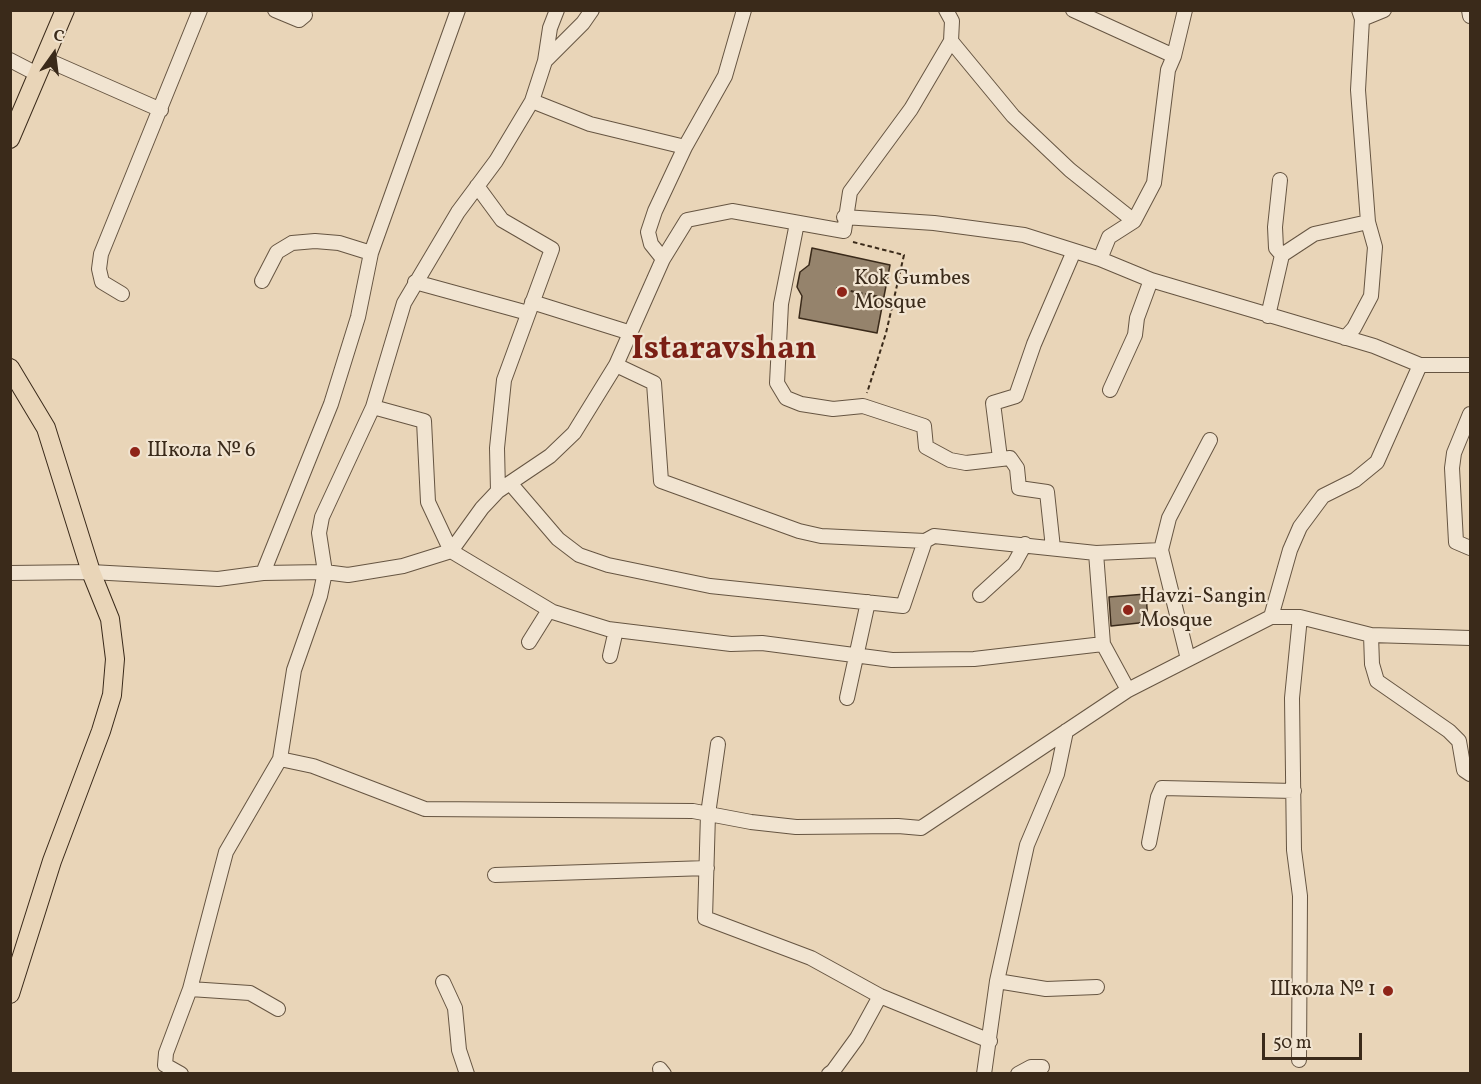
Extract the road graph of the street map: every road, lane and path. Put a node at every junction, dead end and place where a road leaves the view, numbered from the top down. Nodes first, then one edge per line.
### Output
1 (65, 10) edge
2 (200, 10) edge
3 (275, 10) edge
4 (458, 10) edge
5 (557, 10) edge
6 (592, 10) edge
7 (744, 10) edge
8 (946, 10) edge
9 (1072, 10) edge
10 (1185, 10) edge
11 (1384, 10) edge
12 (1469, 10) edge
13 (305, 15) dead end
14 (1361, 15) edge
15 (1470, 16) edge
16 (951, 41) junction
17 (1174, 56) junction
18 (10, 60) edge
19 (545, 61) junction
20 (41, 66) junction
21 (532, 101) junction
22 (161, 110) junction
23 (10, 139) edge
24 (685, 147) junction
25 (1280, 180) dead end
26 (477, 186) junction
27 (1134, 221) junction
28 (1368, 222) junction
29 (797, 223) junction
30 (844, 224) junction
31 (1074, 251) junction
32 (371, 253) junction
33 (1282, 255) junction
34 (663, 259) junction
35 (1100, 259) junction
36 (1151, 280) junction
37 (262, 281) dead end
38 (415, 282) junction
39 (836, 288) dead end
40 (122, 294) dead end
41 (894, 300) junction
42 (530, 307) junction
43 (1268, 316) junction
44 (631, 333) junction
45 (1345, 338) junction
46 (616, 365) junction
47 (1420, 365) junction
48 (1470, 365) edge
49 (10, 368) edge
50 (1110, 390) dead end
51 (373, 406) junction
52 (862, 406) junction
53 (1470, 414) edge
54 (1210, 440) dead end
55 (1000, 458) junction
56 (504, 487) junction
57 (925, 541) junction
58 (1025, 544) junction
59 (1053, 548) junction
60 (1470, 548) edge
61 (1161, 550) junction
62 (451, 551) junction
63 (1096, 553) junction
64 (91, 572) junction
65 (325, 572) junction
66 (10, 573) edge
67 (263, 573) junction
68 (980, 595) dead end
69 (868, 602) junction
70 (549, 610) junction
71 (1271, 617) junction
72 (1300, 617) junction
73 (616, 630) junction
74 (1371, 635) junction
75 (1470, 638) edge
76 (529, 642) dead end
77 (1103, 644) junction
78 (858, 655) junction
79 (610, 656) dead end
80 (1188, 659) junction
81 (1128, 690) junction
82 (847, 698) dead end
83 (1066, 731) junction
84 (718, 744) dead end
85 (280, 759) junction
86 (1470, 774) edge
87 (1294, 791) junction
88 (708, 814) junction
89 (1149, 843) dead end
90 (707, 868) junction
91 (495, 875) dead end
92 (997, 981) junction
93 (443, 982) dead end
94 (1097, 987) dead end
95 (190, 989) junction
96 (10, 994) edge
97 (880, 996) junction
98 (278, 1009) dead end
99 (990, 1041) junction
100 (1299, 1060) dead end
101 (1042, 1067) dead end
102 (181, 1074) edge
103 (467, 1074) edge
104 (829, 1074) edge
105 (984, 1074) edge
106 (1018, 1074) edge

1 - 20 main road
2 - 22 street
3 - 13 street
4 - 32 street
5 - 19 street
6 - 19 street
7 - 24 street
8 - 16 street
9 - 17 street
10 - 17 street
11 - 14 street
12 - 15 street
14 - 28 street
16 - 27 street
16 - 30 street
17 - 27 street
18 - 20 street
19 - 21 street
20 - 22 street
20 - 23 main road
21 - 24 street
21 - 26 street
22 - 40 street
24 - 34 street
25 - 33 street
26 - 38 street
26 - 42 street
27 - 35 street
28 - 33 street
28 - 45 street
29 - 30 street
29 - 34 street
29 - 52 street
30 - 31 street
30 - 41 path
31 - 35 street
31 - 55 street
32 - 37 street
32 - 67 street
33 - 43 street
34 - 44 street
35 - 36 street
36 - 43 street
36 - 50 street
38 - 42 street
38 - 51 street
39 - 41 path
41 - 52 path
42 - 44 street
42 - 56 street
43 - 45 street
44 - 46 street
45 - 47 street
46 - 56 street
46 - 57 street
47 - 48 street
47 - 71 street
49 - 64 main road
51 - 62 street
51 - 65 street
52 - 55 street
53 - 60 street
54 - 61 street
55 - 59 street
56 - 62 street
56 - 69 street
57 - 58 street
57 - 69 street
58 - 59 street
58 - 68 street
59 - 63 street
61 - 63 street
61 - 80 street
62 - 65 street
62 - 70 street
63 - 77 street
64 - 66 street
64 - 67 street
64 - 96 main road
65 - 67 street
65 - 85 street
69 - 78 street
70 - 73 street
70 - 76 street
71 - 72 street
71 - 80 street
72 - 74 street
72 - 87 street
73 - 78 street
73 - 79 street
74 - 75 street
74 - 86 street
77 - 78 street
77 - 81 street
78 - 82 street
80 - 81 street
81 - 83 street
83 - 88 street
83 - 92 street
84 - 88 street
85 - 88 street
85 - 95 street
87 - 89 street
87 - 100 street
88 - 90 street
90 - 91 street
90 - 97 street
92 - 94 street
92 - 99 street
93 - 103 street
95 - 98 street
95 - 102 street
97 - 99 street
97 - 104 street
99 - 105 street
101 - 106 street

